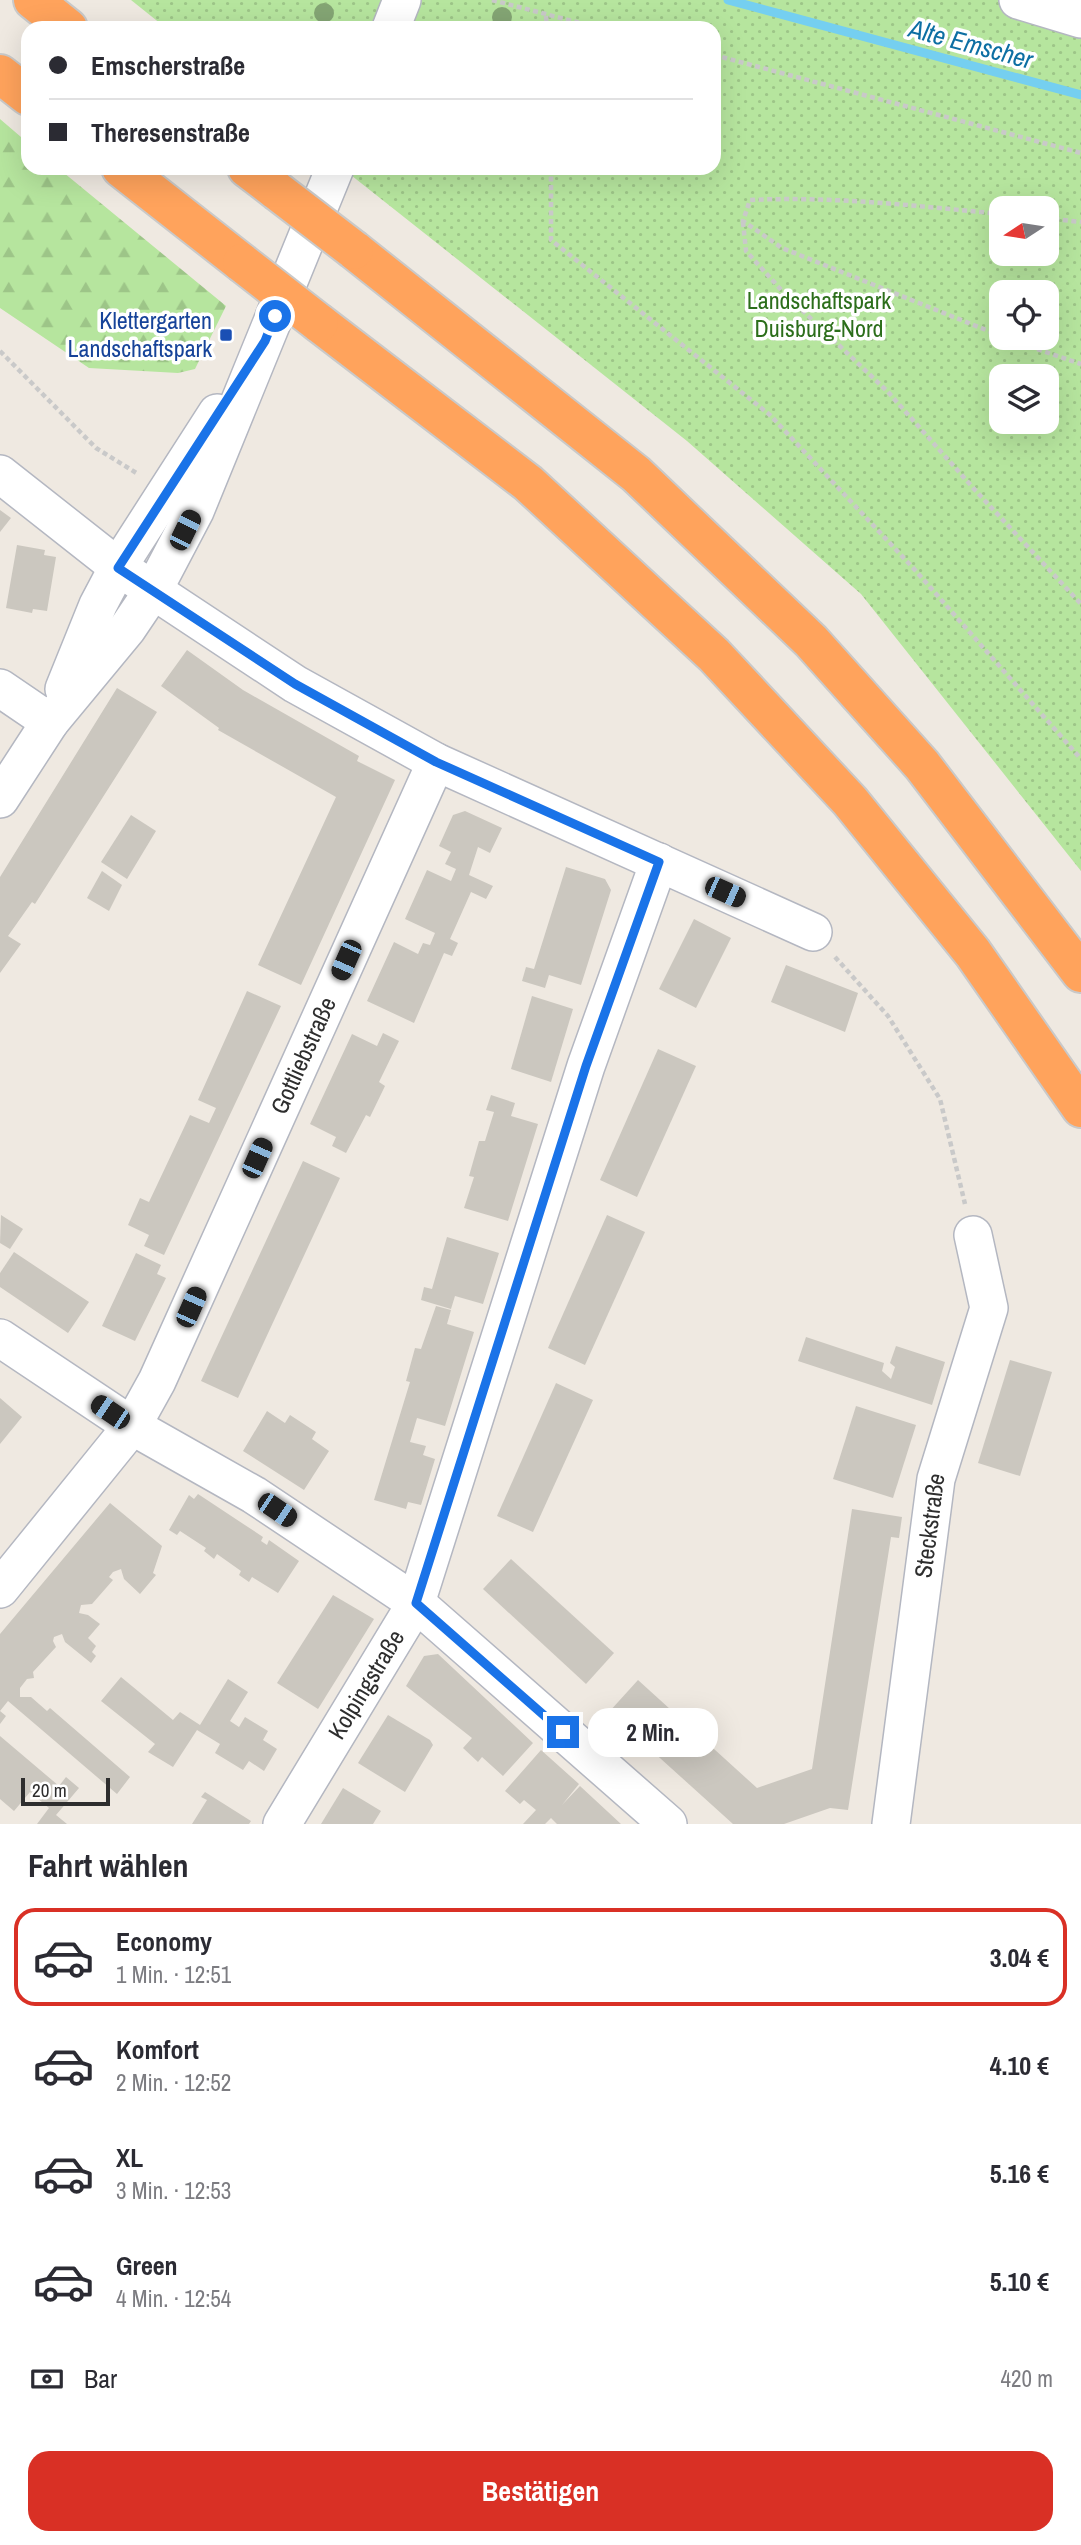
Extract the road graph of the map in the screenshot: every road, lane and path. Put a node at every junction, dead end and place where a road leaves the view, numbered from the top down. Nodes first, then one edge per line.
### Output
1 (33, 0) edge
2 (402, 0) edge
3 (492, 0) edge
4 (1018, 0) edge
5 (546, 16) junction
6 (1081, 19) edge
7 (59, 21) edge
8 (394, 21) edge
9 (546, 21) edge
10 (568, 21) edge
11 (721, 57) edge
12 (0, 74) edge
13 (21, 90) edge
14 (1081, 153) edge
15 (130, 175) edge
16 (256, 175) edge
17 (332, 175) edge
18 (551, 175) edge
19 (989, 213) edge
20 (1059, 219) edge
21 (743, 222) junction
22 (1081, 222) edge
23 (989, 331) edge
24 (265, 341) junction
25 (1041, 350) edge
26 (0, 351) edge
27 (1081, 364) edge
28 (0, 474) edge
29 (166, 492) junction
30 (118, 568) junction
31 (154, 589) junction
32 (1081, 604) edge
33 (0, 688) edge
34 (50, 722) junction
35 (1081, 759) edge
36 (436, 762) junction
37 (0, 799) edge
38 (659, 862) junction
39 (1048, 928) junction
40 (813, 932) joint
41 (1081, 959) edge
42 (1081, 973) edge
43 (1081, 1108) edge
44 (973, 1235) joint
45 (0, 1338) edge
46 (132, 1426) junction
47 (0, 1589) edge
48 (416, 1603) junction
49 (282, 1824) edge
50 (668, 1824) edge
51 (891, 1824) edge

1 - 7 highway
2 - 8 street
3 - 5 path
4 - 6 street
5 - 9 path
5 - 10 path
11 - 14 path
12 - 13 highway
15 - 43 highway, bridge
16 - 39 highway, bridge
17 - 24 street
18 - 35 path
19 - 21 path
20 - 22 path
21 - 23 path
21 - 32 path
24 - 29 street
24 - 31 street
25 - 27 path
26 - 29 path
28 - 30 street
29 - 30 street
30 - 31 street
30 - 34 street
31 - 34 street
31 - 36 street
33 - 34 street
34 - 37 street
36 - 38 street
36 - 46 street, Gottliebstraße
38 - 40 street
38 - 48 street, Kolpingstraße
39 - 41 highway
39 - 42 highway
40 - 44 path
44 - 51 street, Steckstraße
45 - 46 street
46 - 47 street, Gottliebstraße
46 - 48 street
48 - 49 street, Kolpingstraße
48 - 50 street

